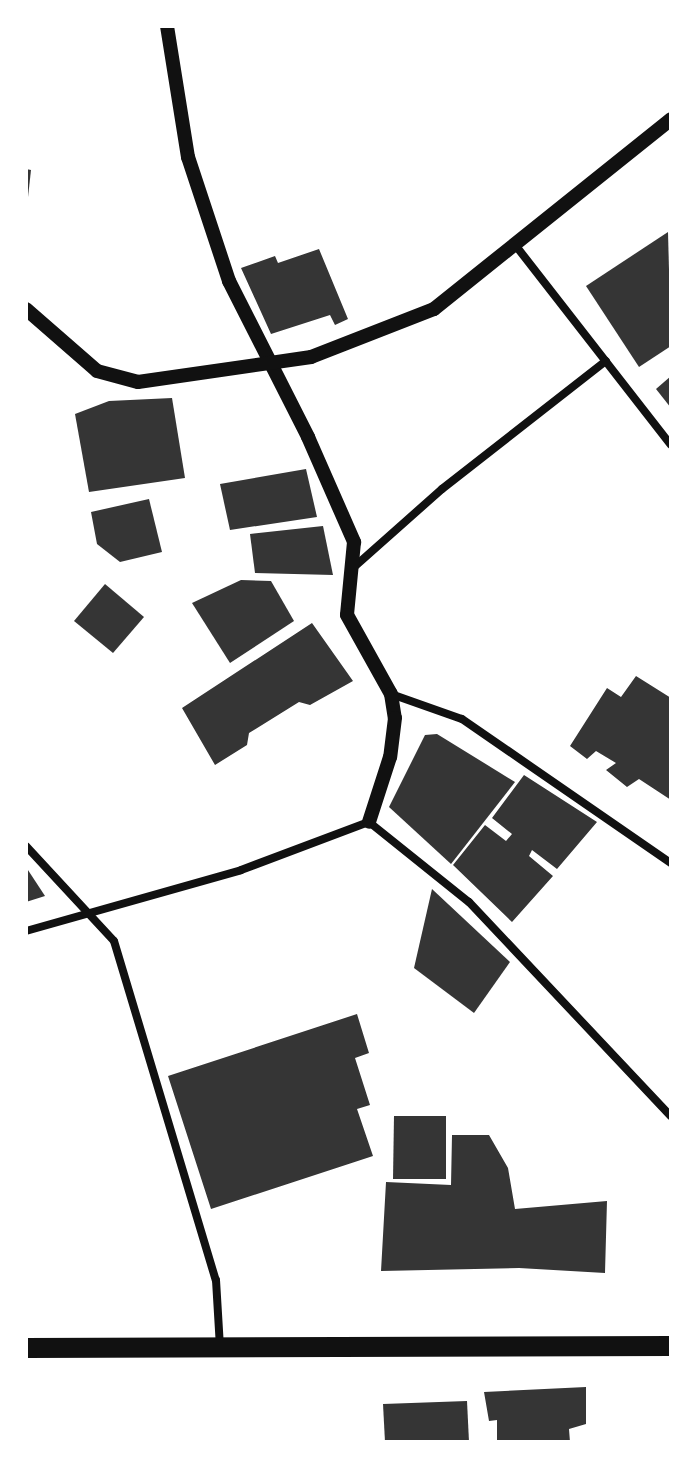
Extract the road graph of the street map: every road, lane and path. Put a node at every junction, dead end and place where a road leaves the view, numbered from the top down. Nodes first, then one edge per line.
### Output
1 (167, 26) edge
2 (671, 119) edge
3 (516, 246) junction
4 (26, 309) edge
5 (606, 361) junction
6 (267, 365) junction
7 (671, 445) edge
8 (351, 569) junction
9 (391, 694) junction
10 (369, 822) junction
11 (26, 846) edge
12 (671, 863) edge
13 (89, 915) junction
14 (26, 931) edge
15 (671, 1116) edge
16 (671, 1346) edge
17 (26, 1348) edge
18 (220, 1348) junction

1 - 6 street
2 - 3 street
3 - 5 street
3 - 6 street
4 - 6 street
5 - 7 street
5 - 8 street
6 - 8 street
8 - 9 street
9 - 10 street
9 - 12 street
10 - 13 street
10 - 15 street
11 - 13 street
13 - 14 street
13 - 18 street
16 - 18 main road
17 - 18 main road

